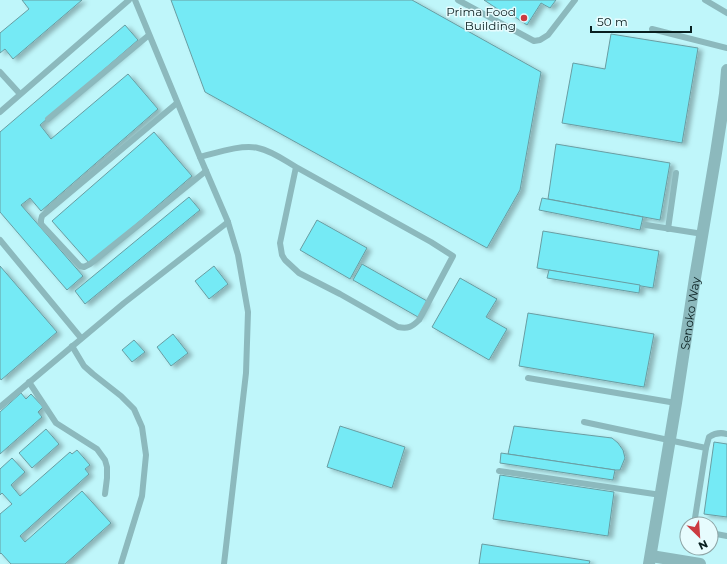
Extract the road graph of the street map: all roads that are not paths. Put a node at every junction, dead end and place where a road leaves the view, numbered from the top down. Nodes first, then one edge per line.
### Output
1 (129, 0) edge
2 (135, 0) edge
3 (458, 0) edge
4 (575, 0) edge
5 (707, 0) edge
6 (727, 13) edge
7 (652, 29) dead end
8 (149, 35) junction
9 (727, 48) edge
10 (727, 70) edge
11 (0, 72) edge
12 (20, 94) junction
13 (177, 103) junction
14 (0, 112) edge
15 (48, 119) dead end
16 (200, 157) junction
17 (296, 167) junction
18 (206, 171) junction
19 (676, 173) dead end
20 (228, 222) junction
21 (646, 225) dead end
22 (668, 229) junction
23 (703, 234) junction
24 (0, 240) edge
25 (81, 338) junction
26 (72, 346) junction
27 (528, 378) dead end
28 (29, 382) junction
29 (676, 403) junction
30 (0, 407) edge
31 (584, 422) dead end
32 (727, 434) edge
33 (670, 440) junction
34 (706, 448) junction
35 (499, 471) dead end
36 (105, 494) dead end
37 (661, 494) junction
38 (695, 516) edge
39 (650, 560) edge
40 (121, 564) edge
41 (224, 564) edge
42 (700, 564) edge

1 - 12 lane
2 - 8 lane
3 - 4 lane
5 - 6 lane
7 - 9 lane
8 - 13 lane
8 - 15 lane
10 - 23 street, Senoko Way
11 - 12 lane
12 - 14 lane
13 - 16 lane
13 - 18 lane
16 - 17 lane
16 - 18 lane
17 - 17 lane
18 - 20 lane
19 - 22 lane
20 - 25 lane
20 - 41 lane
21 - 22 lane
22 - 23 lane
23 - 29 street, Senoko Way
24 - 25 lane
25 - 26 lane
26 - 28 lane
26 - 40 lane
27 - 29 lane
28 - 30 lane
28 - 36 lane
29 - 33 street, Senoko Way
31 - 33 lane
32 - 34 lane
33 - 34 lane
33 - 37 street, Senoko Way
34 - 38 lane
35 - 37 lane
37 - 39 street, Senoko Way
39 - 42 street, Senoko Way

